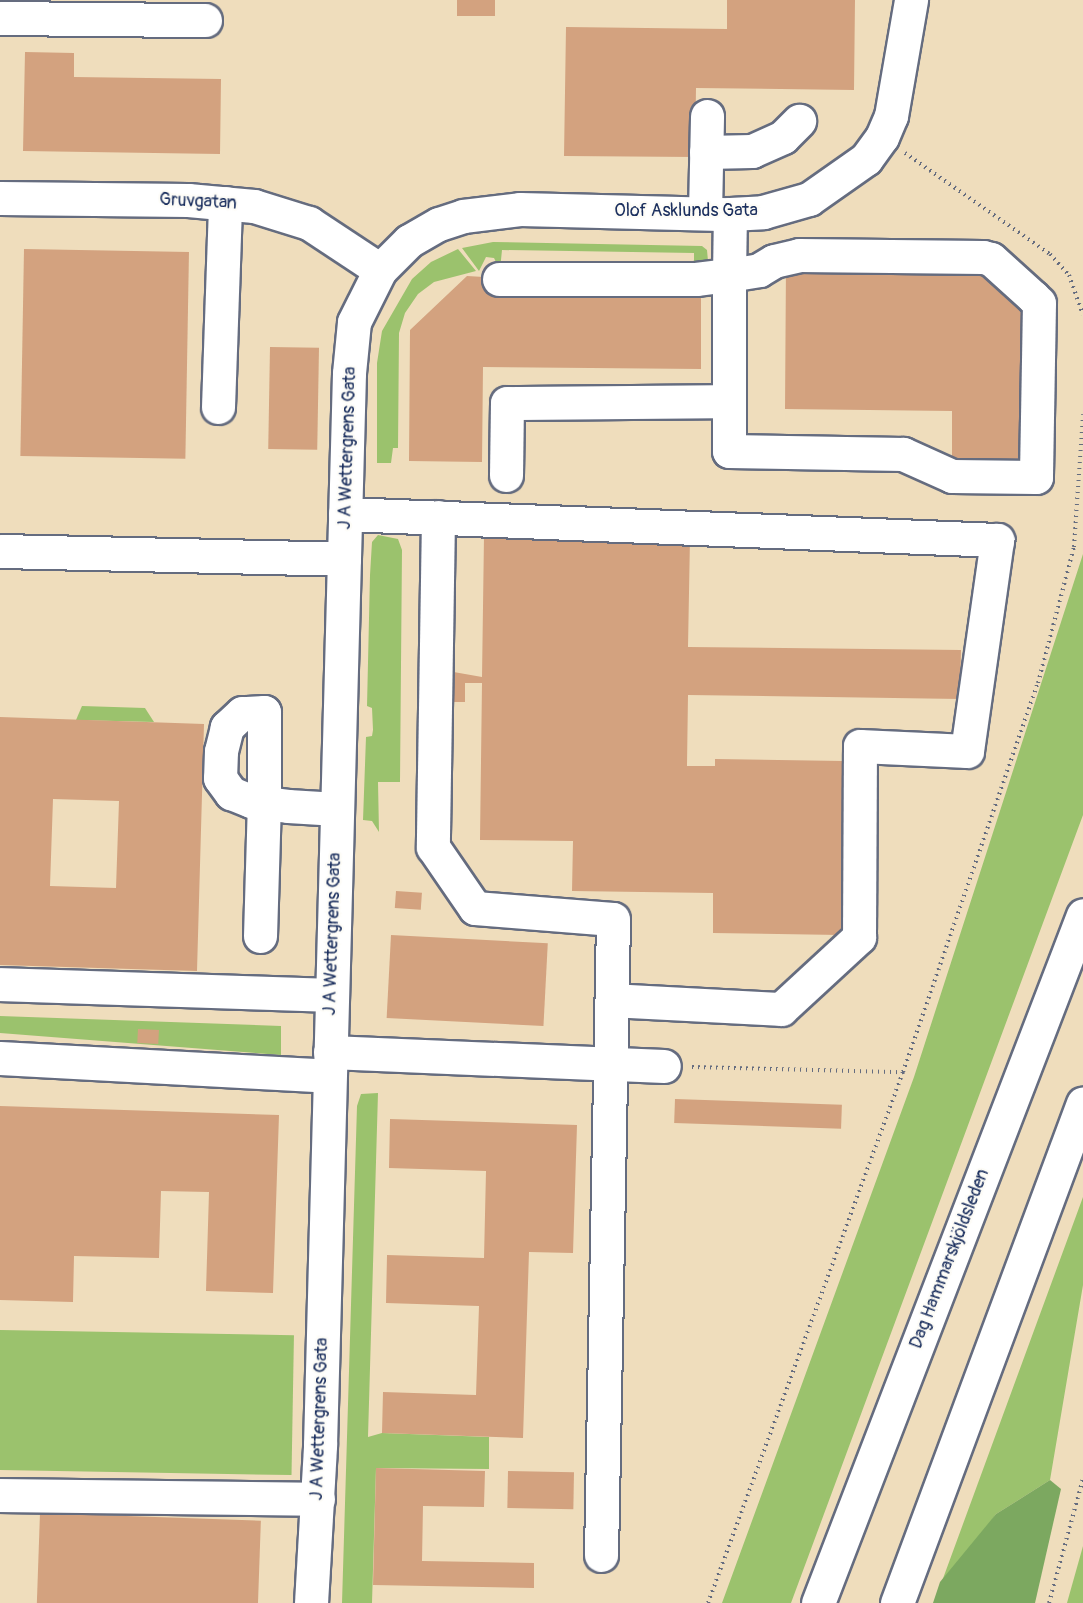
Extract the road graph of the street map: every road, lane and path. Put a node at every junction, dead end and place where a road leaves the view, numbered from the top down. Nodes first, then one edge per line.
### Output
1 (910, 0) edge
2 (0, 18) edge
3 (205, 20) dead end
4 (707, 116) dead end
5 (799, 121) dead end
6 (882, 137) junction
7 (706, 152) junction
8 (0, 198) edge
9 (225, 203) junction
10 (718, 214) junction
11 (380, 270) junction
12 (729, 275) junction
13 (499, 279) dead end
14 (1083, 315) edge
15 (728, 401) junction
16 (218, 407) dead end
17 (1083, 414) edge
18 (506, 474) dead end
19 (345, 514) junction
20 (438, 517) junction
21 (0, 551) edge
22 (344, 559) junction
23 (337, 809) junction
24 (1083, 915) edge
25 (260, 936) dead end
26 (0, 984) edge
27 (332, 995) junction
28 (612, 1000) junction
29 (0, 1058) edge
30 (330, 1064) junction
31 (609, 1065) junction
32 (664, 1066) joint
33 (903, 1072) junction
34 (1083, 1103) edge
35 (1083, 1479) edge
36 (0, 1495) edge
37 (318, 1499) junction
38 (601, 1555) dead end
39 (820, 1598) edge
40 (310, 1603) edge
41 (708, 1603) edge
42 (897, 1603) edge
43 (1049, 1603) edge

1 - 6 street, Olof Asklunds Gata
2 - 3 street
4 - 7 street
5 - 7 street
6 - 10 street, Olof Asklunds Gata
6 - 14 path
7 - 10 street
8 - 9 street, Gruvgatan
9 - 11 street, Gruvgatan
9 - 16 street
10 - 11 street, Olof Asklunds Gata
10 - 12 street
11 - 19 street, J A Wettergrens Gata
12 - 13 street
12 - 15 street
12 - 15 street
15 - 18 street
17 - 33 path
19 - 20 street
19 - 22 street, J A Wettergrens Gata
20 - 28 street
20 - 28 street
21 - 22 street
22 - 23 street, J A Wettergrens Gata
23 - 25 street
23 - 27 street, J A Wettergrens Gata
24 - 39 street, Dag Hammarskjöldsleden
26 - 27 street
27 - 30 street, J A Wettergrens Gata
28 - 31 street
29 - 30 street
30 - 31 street
30 - 37 street, J A Wettergrens Gata
31 - 32 street
31 - 38 street
32 - 33 path
33 - 41 path
34 - 42 street
35 - 43 path
36 - 37 street
37 - 40 street, J A Wettergrens Gata

